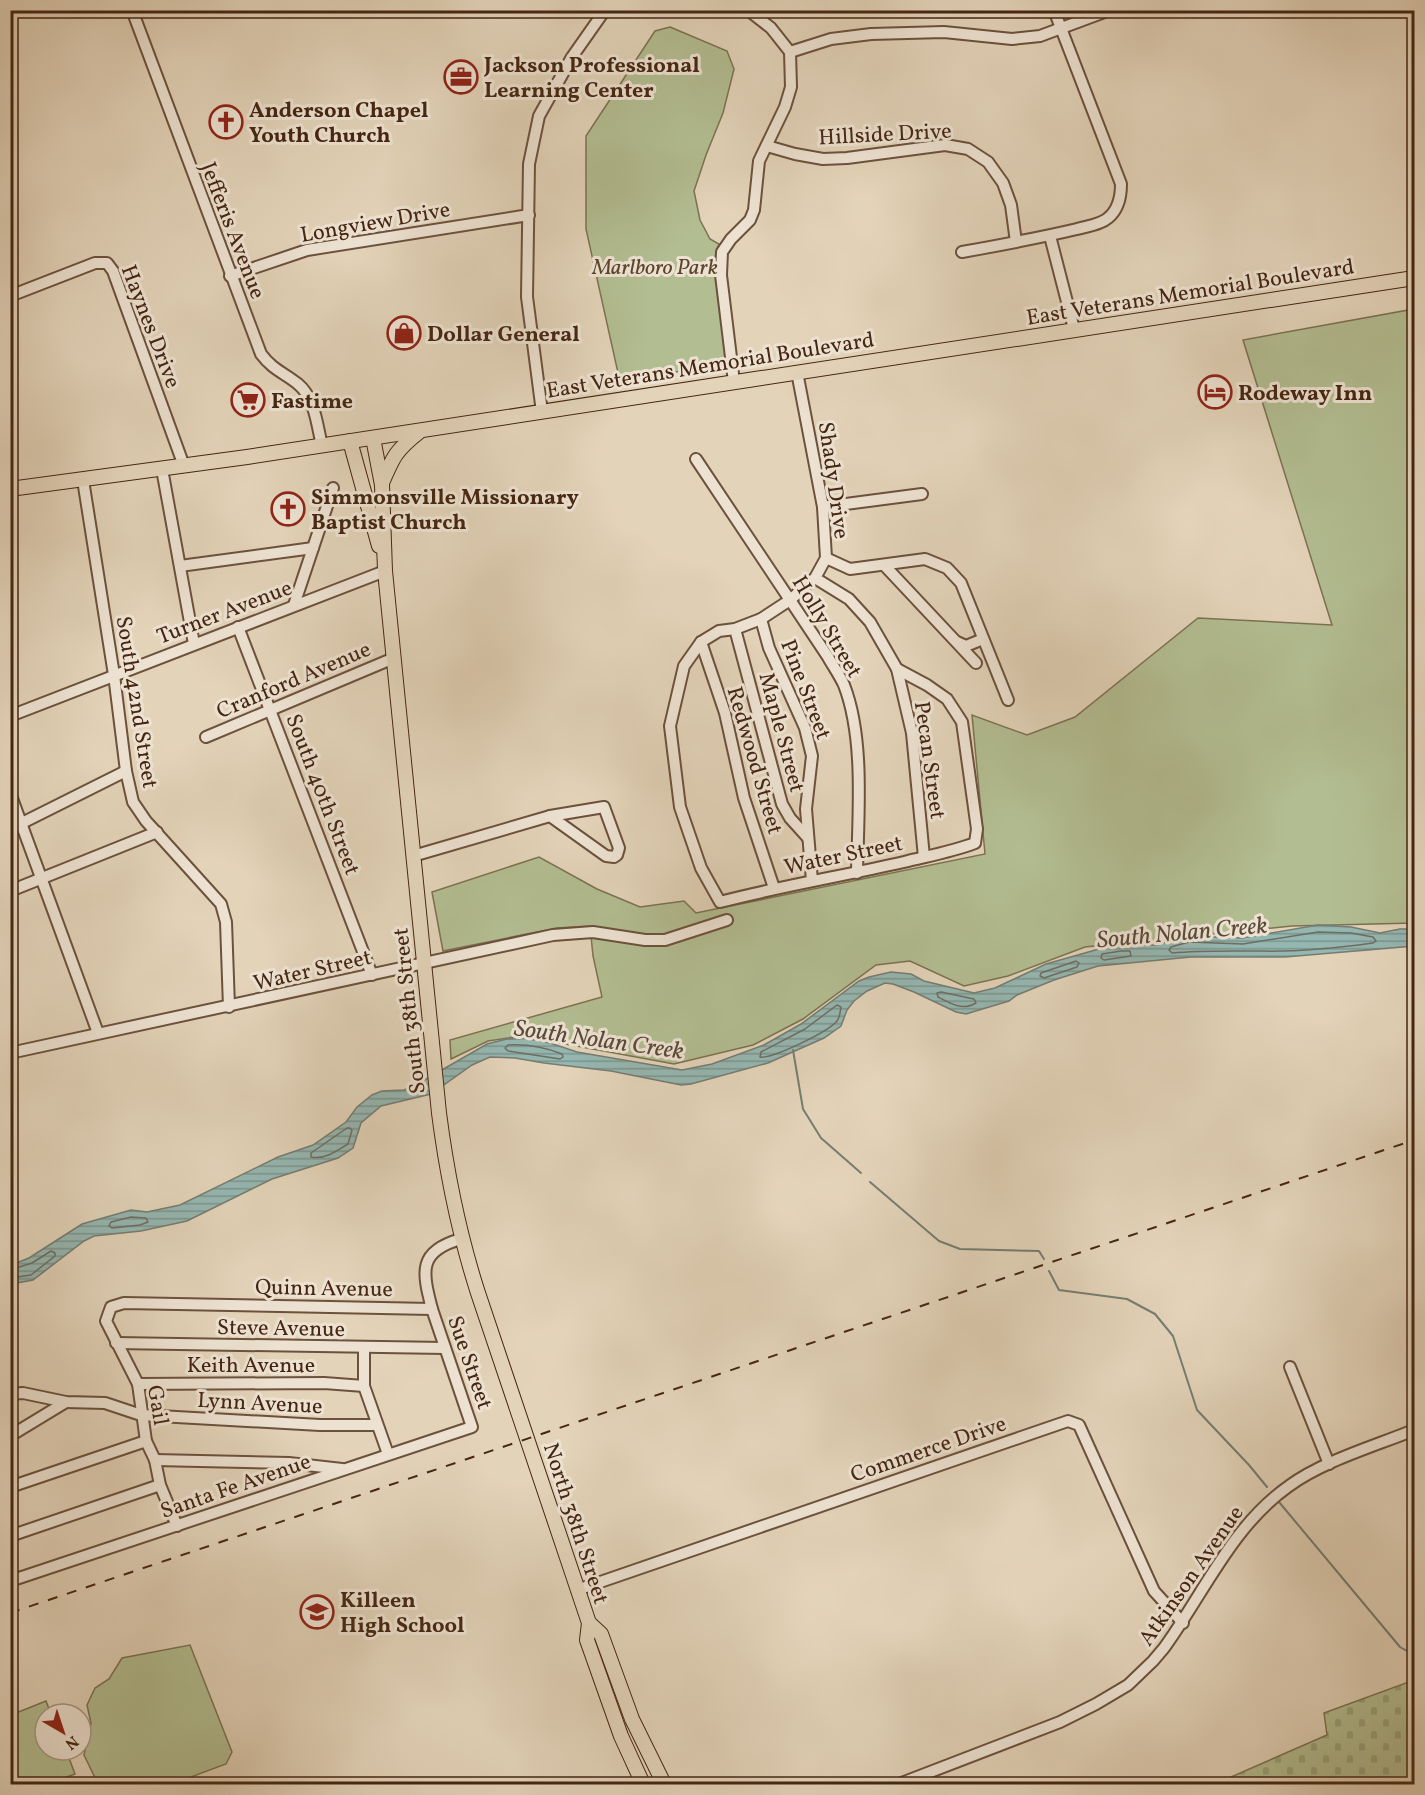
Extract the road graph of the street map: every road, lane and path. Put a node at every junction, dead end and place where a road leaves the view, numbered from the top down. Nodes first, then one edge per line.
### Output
1 (132, 10) edge
2 (604, 10) edge
3 (748, 10) edge
4 (1054, 10) edge
5 (1110, 10) edge
6 (1062, 29) junction
7 (790, 52) junction
8 (767, 146) junction
9 (529, 214) junction
10 (1050, 236) junction
11 (1016, 242) junction
12 (962, 252) dead end
13 (230, 276) junction
14 (1414, 278) edge
15 (10, 296) edge
16 (1074, 329) junction
17 (797, 372) junction
18 (734, 382) junction
19 (542, 412) junction
20 (420, 430) junction
21 (374, 438) junction
22 (350, 441) junction
23 (322, 446) junction
24 (696, 459) dead end
25 (184, 466) junction
26 (162, 469) junction
27 (83, 480) junction
28 (382, 485) junction
29 (333, 488) dead end
30 (10, 489) edge
31 (922, 494) dead end
32 (823, 507) junction
33 (313, 548) junction
34 (826, 558) junction
35 (180, 566) junction
36 (885, 566) junction
37 (385, 571) junction
38 (815, 578) junction
39 (790, 600) junction
40 (294, 605) junction
41 (761, 619) junction
42 (238, 627) junction
43 (735, 629) junction
44 (983, 639) junction
45 (701, 642) junction
46 (956, 642) junction
47 (194, 644) junction
48 (394, 658) junction
49 (976, 663) dead end
50 (897, 669) junction
51 (114, 675) junction
52 (1008, 700) dead end
53 (271, 710) junction
54 (10, 716) edge
55 (206, 737) dead end
56 (126, 771) junction
57 (10, 793) edge
58 (550, 816) junction
59 (23, 824) junction
60 (10, 829) edge
61 (157, 832) junction
62 (808, 838) junction
63 (413, 856) junction
64 (924, 857) junction
65 (857, 873) junction
66 (42, 878) junction
67 (812, 881) junction
68 (774, 888) junction
69 (10, 891) edge
70 (727, 920) dead end
71 (424, 963) junction
72 (372, 975) junction
73 (229, 1007) junction
74 (98, 1034) junction
75 (10, 1053) edge
76 (461, 1239) junction
77 (124, 1303) joint
78 (432, 1309) junction
79 (116, 1343) junction
80 (364, 1348) junction
81 (446, 1348) junction
82 (1290, 1367) dead end
83 (138, 1384) junction
84 (364, 1386) junction
85 (10, 1394) edge
86 (66, 1402) junction
87 (141, 1415) junction
88 (376, 1425) junction
89 (472, 1427) joint
90 (1414, 1430) edge
91 (10, 1436) edge
92 (526, 1436) joint
93 (146, 1441) junction
94 (388, 1454) junction
95 (155, 1460) junction
96 (1329, 1464) junction
97 (345, 1469) junction
98 (160, 1485) junction
99 (10, 1487) edge
100 (177, 1526) junction
101 (10, 1536) edge
102 (10, 1581) edge
103 (577, 1590) junction
104 (589, 1623) junction
105 (1183, 1623) junction
106 (640, 1737) junction
107 (624, 1744) junction
108 (643, 1785) edge
109 (664, 1785) edge
110 (899, 1785) edge

1 - 13 street, Jefferis Avenue
2 - 9 street
3 - 7 street
4 - 6 street
5 - 6 street
6 - 7 street
6 - 10 street
7 - 8 street
8 - 11 street, Hillside Drive
8 - 18 street
9 - 13 street, Longview Drive
9 - 19 street
10 - 11 street
10 - 16 street
11 - 12 street
13 - 23 street, Jefferis Avenue
14 - 16 main road, East Veterans Memorial Boulevard
15 - 25 street, Haynes Drive
16 - 17 main road, East Veterans Memorial Boulevard
17 - 18 main road, East Veterans Memorial Boulevard
17 - 32 street, Shady Drive
18 - 19 main road, East Veterans Memorial Boulevard
19 - 20 main road, East Veterans Memorial Boulevard
20 - 21 main road, East Veterans Memorial Boulevard
20 - 28 main road
21 - 22 main road, East Veterans Memorial Boulevard
21 - 28 main road, South 38th Street
22 - 23 main road, East Veterans Memorial Boulevard
22 - 37 main road, South 38th Street
23 - 25 main road, East Veterans Memorial Boulevard
24 - 39 street, Holly Street
25 - 26 main road, East Veterans Memorial Boulevard
26 - 27 main road, East Veterans Memorial Boulevard
26 - 35 street
27 - 30 main road, East Veterans Memorial Boulevard
27 - 51 street, South 42nd Street
28 - 37 main road, South 38th Street
29 - 33 street
31 - 32 street
32 - 34 street, Shady Drive
33 - 35 street
33 - 40 street
34 - 36 street
34 - 38 street, Shady Drive
35 - 47 street
36 - 44 street
36 - 46 street
37 - 40 street, Turner Avenue
37 - 48 main road, South 38th Street
38 - 39 street, Shady Drive
38 - 50 street, Pecan Street
39 - 41 street, Shady Drive
39 - 65 street, Holly Street
40 - 42 street, Turner Avenue
41 - 43 street, Shady Drive
41 - 62 street, Pine Street
42 - 47 street, Turner Avenue
42 - 53 street, South 40th Street
43 - 45 street, Shady Drive
43 - 62 street, Maple Street
44 - 46 street
44 - 52 street
45 - 68 street, Redwood Street
45 - 68 street, Water Street
46 - 49 street
47 - 51 street, Turner Avenue
48 - 53 street, Cranford Avenue
48 - 63 main road, South 38th Street
50 - 64 street, Pecan Street
50 - 64 street, Water Street
51 - 54 street, Turner Avenue
51 - 56 street, South 42nd Street
53 - 55 street, Cranford Avenue
53 - 72 street, South 40th Street
56 - 59 street
56 - 61 street, South 42nd Street
57 - 59 street
58 - 58 street
58 - 63 street
59 - 60 street
59 - 66 street
61 - 66 street
61 - 73 street, South 42nd Street
62 - 67 street, Pine Street
63 - 71 main road, South 38th Street
64 - 65 street, Water Street
65 - 67 street, Water Street
66 - 69 street
66 - 74 street
67 - 68 street, Water Street
70 - 71 street, Water Street
71 - 72 street, Water Street
71 - 76 main road, South 38th Street
72 - 73 street, Water Street
73 - 74 street, Water Street
74 - 75 street, Water Street
76 - 78 street, Quinn Avenue
76 - 92 main road, South 38th Street
77 - 78 street, Quinn Avenue
77 - 79 street, Gail
78 - 81 street, Sue Street
79 - 80 street, Steve Avenue
79 - 83 street, Gail
80 - 81 street, Steve Avenue
80 - 84 street
81 - 89 street, Sue Street
82 - 96 street
83 - 84 street, Keith Avenue
83 - 87 street, Gail
84 - 88 street
85 - 86 street
86 - 87 street
86 - 91 street
87 - 88 street, Lynn Avenue
87 - 93 street, Gail
88 - 94 street
89 - 94 street, Santa Fe Avenue
90 - 96 street, Atkinson Avenue
92 - 103 main road, North 38th Street
93 - 95 street, Gail
93 - 99 street
94 - 97 street, Santa Fe Avenue
95 - 97 street
95 - 98 street, Gail
96 - 105 street, Atkinson Avenue
97 - 100 street, Santa Fe Avenue
98 - 100 street, Gail
98 - 101 street
100 - 102 street, Santa Fe Avenue
103 - 104 main road, North 38th Street
103 - 105 street, Commerce Drive
104 - 106 main road, North 38th Street
104 - 107 main road, North 38th Street
105 - 110 street, Atkinson Avenue
106 - 107 main road
106 - 109 main road, North 38th Street
107 - 108 main road, North 38th Street

